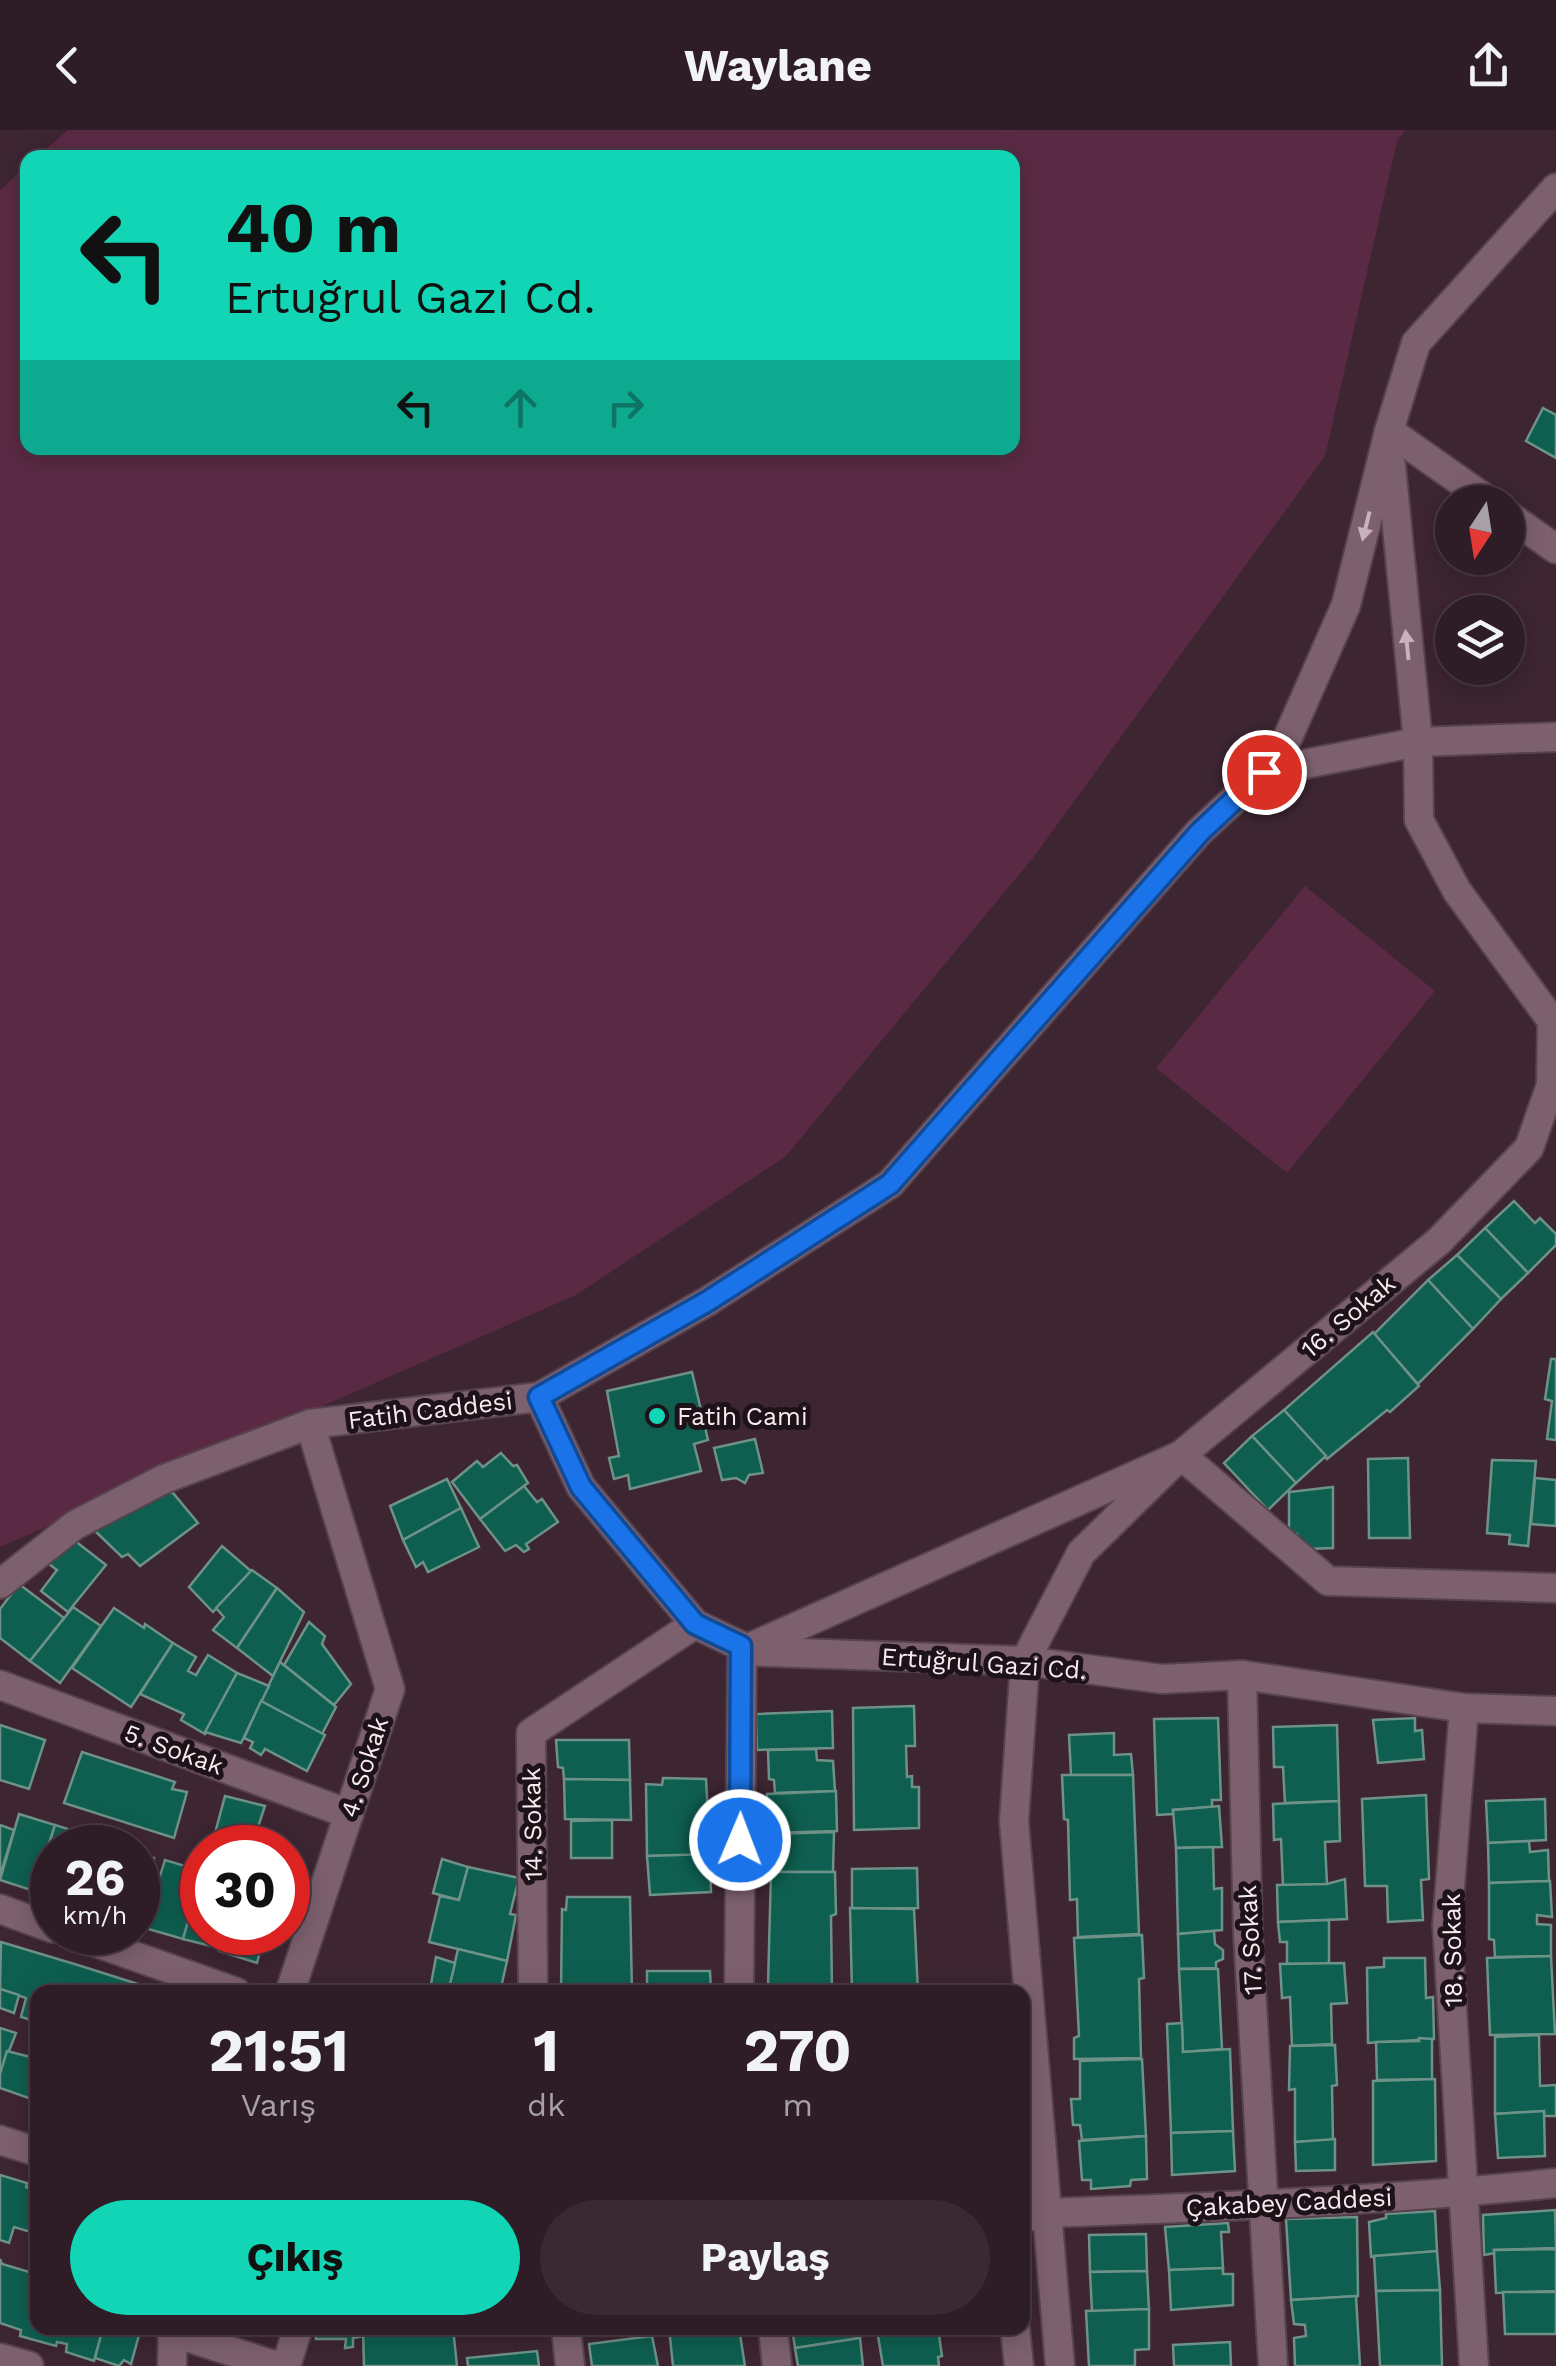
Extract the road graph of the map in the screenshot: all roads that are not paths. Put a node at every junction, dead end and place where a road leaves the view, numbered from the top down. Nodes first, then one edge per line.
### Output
1 (1556, 188) edge
2 (1389, 432) junction
3 (1465, 485) edge
4 (1525, 526) edge
5 (1556, 549) edge
6 (1556, 737) edge
7 (1418, 742) junction
8 (1264, 772) junction
9 (1554, 1024) edge
10 (539, 1397) junction
11 (310, 1424) junction
12 (1181, 1455) junction
13 (0, 1584) edge
14 (1556, 1588) edge
15 (695, 1624) junction
16 (742, 1650) junction
17 (1025, 1661) junction
18 (1242, 1676) junction
19 (0, 1685) edge
20 (1464, 1708) junction
21 (1556, 1711) edge
22 (349, 1814) junction
23 (0, 1909) edge
24 (30, 1920) edge
25 (131, 1955) edge
26 (216, 1985) edge
27 (292, 1985) edge
28 (533, 1985) edge
29 (739, 1985) edge
30 (1022, 1985) edge
31 (1030, 2137) edge
32 (0, 2140) edge
33 (30, 2149) edge
34 (1556, 2183) edge
35 (1463, 2193) junction
36 (1266, 2205) junction
37 (1034, 2216) edge
38 (172, 2335) edge
39 (187, 2335) edge
40 (296, 2335) edge
41 (567, 2335) edge
42 (773, 2335) edge
43 (1017, 2335) edge
44 (0, 2358) edge
45 (29, 2366) edge
46 (172, 2366) edge
47 (277, 2366) edge
48 (286, 2366) edge
49 (570, 2366) edge
50 (776, 2366) edge
51 (1019, 2366) edge
52 (1060, 2366) edge
53 (1273, 2366) edge
54 (1474, 2366) edge

1 - 2 street, Fatih Caddesi
2 - 3 street
7 -> 2 street, 16. Sokak
2 -> 8 street, Fatih Caddesi
4 - 5 street
6 - 7 street
7 - 8 street
7 - 9 street, 16. Sokak
8 - 10 street, Fatih Caddesi
9 - 12 street, 16. Sokak
10 - 11 street, Fatih Caddesi
10 - 15 street, Ertuğrul Gazi Cd.
11 - 13 street, Fatih Caddesi
11 - 22 street, 4. Sokak
12 - 14 street
12 - 16 street, 16. Sokak
12 - 17 street
15 - 16 street, Ertuğrul Gazi Cd.
15 - 28 street, 14. Sokak
16 - 17 street, Ertuğrul Gazi Cd.
16 - 29 street
17 - 18 street, Ertuğrul Gazi Cd.
17 - 30 street
18 - 20 street, Ertuğrul Gazi Cd.
18 - 36 street, 17. Sokak
19 - 22 street, 5. Sokak
20 - 21 street, Ertuğrul Gazi Cd.
20 - 35 street, 18. Sokak
22 - 27 street, 4. Sokak
23 - 24 street
25 - 26 street
31 - 37 street
32 - 33 street
34 - 35 street, Çakabey Caddesi
35 - 36 street, Çakabey Caddesi
35 - 54 street, 18. Sokak
36 - 37 street, Çakabey Caddesi
36 - 53 street, 17. Sokak
37 - 52 street
38 - 46 street
39 - 47 street
40 - 48 street
41 - 49 street
42 - 50 street
43 - 51 street
44 - 45 street

